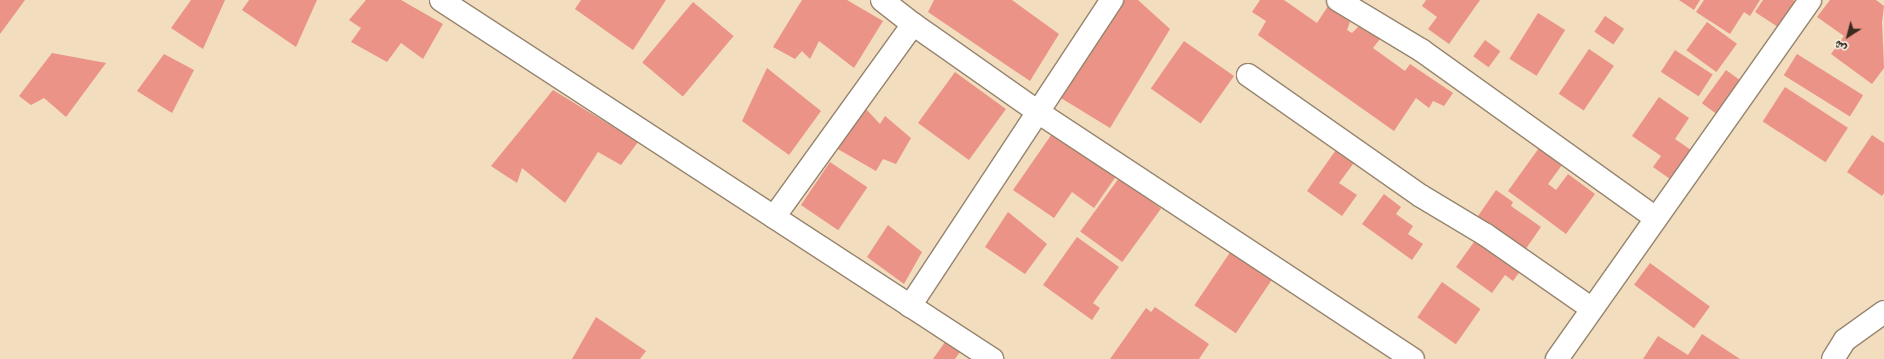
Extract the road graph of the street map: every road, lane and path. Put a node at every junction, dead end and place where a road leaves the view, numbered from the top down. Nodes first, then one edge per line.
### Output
1 (441, 0) edge
2 (1112, 0) edge
3 (1338, 0) edge
4 (1810, 0) edge
5 (892, 3) edge
6 (913, 24) junction
7 (1248, 75) dead end
8 (1038, 112) junction
9 (774, 217) junction
10 (1656, 218) junction
11 (910, 306) junction
12 (1592, 309) junction
13 (1884, 312) edge
14 (1565, 356) edge
15 (992, 359) edge
16 (1413, 359) edge
17 (1833, 359) edge

1 - 9 street
2 - 8 street
3 - 10 street
4 - 10 street
5 - 6 street
6 - 8 street
6 - 9 street
7 - 12 street
8 - 11 street
8 - 16 street
9 - 11 street
10 - 12 street
11 - 15 street
12 - 14 street
13 - 17 street

